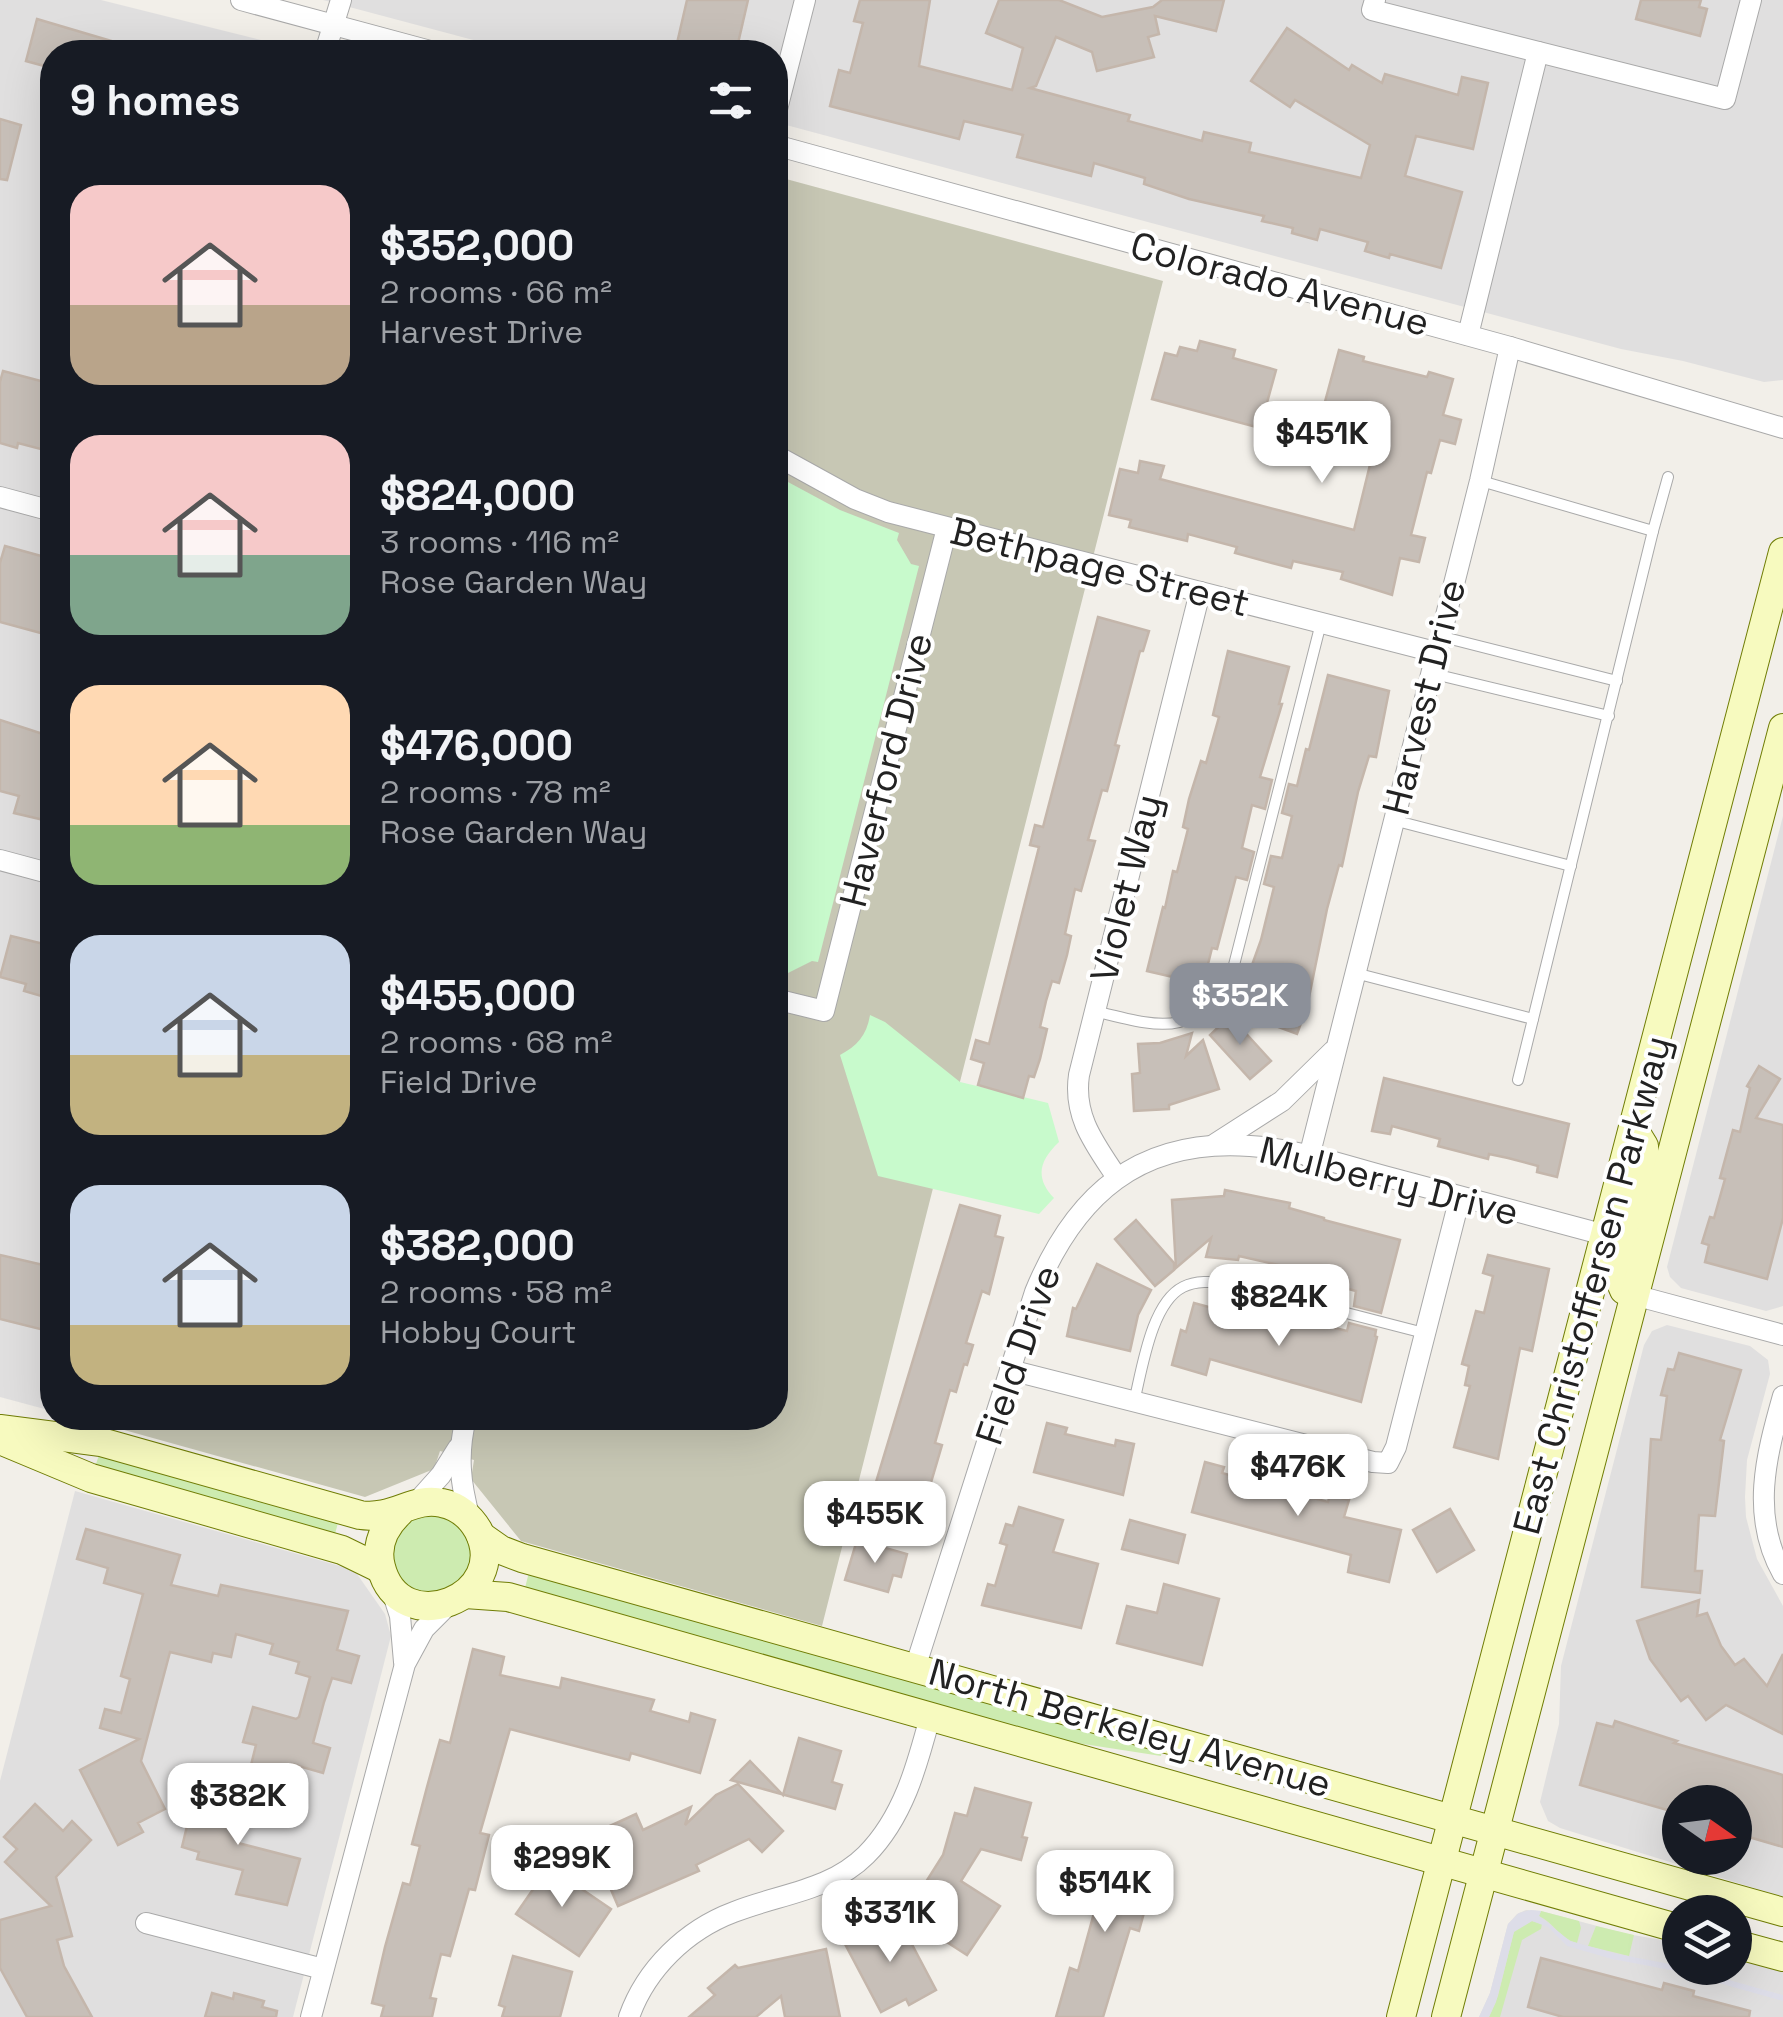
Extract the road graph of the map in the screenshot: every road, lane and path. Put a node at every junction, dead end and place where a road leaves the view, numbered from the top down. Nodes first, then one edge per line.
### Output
1 (242, 0) edge
2 (341, 0) edge
3 (806, 0) edge
4 (1750, 0) edge
5 (1374, 5) edge
6 (334, 26) junction
7 (329, 40) edge
8 (388, 40) edge
9 (1538, 52) junction
10 (788, 69) edge
11 (788, 149) edge
12 (1468, 336) junction
13 (1510, 347) junction
14 (1783, 428) edge
15 (788, 462) edge
16 (1668, 477) dead end
17 (1480, 481) junction
18 (0, 497) edge
19 (40, 507) edge
20 (947, 528) junction
21 (1653, 531) junction
22 (1783, 552) edge
23 (1200, 592) junction
24 (1321, 623) junction
25 (1434, 654) junction
26 (1617, 682) junction
27 (1608, 716) junction
28 (1783, 728) edge
29 (1393, 820) junction
30 (0, 860) edge
31 (1571, 866) junction
32 (40, 871) edge
33 (1355, 973) junction
34 (788, 1002) edge
35 (1095, 1011) junction
36 (1533, 1019) junction
37 (1337, 1046) junction
38 (1518, 1080) dead end
39 (1633, 1128) junction
40 (1211, 1147) junction
41 (1309, 1157) junction
42 (1116, 1176) junction
43 (1460, 1197) junction
44 (1605, 1235) junction
45 (1634, 1295) junction
46 (1425, 1334) junction
47 (1783, 1335) edge
48 (1010, 1370) junction
49 (1783, 1396) edge
50 (1134, 1402) junction
51 (0, 1429) edge
52 (463, 1430) edge
53 (0, 1440) edge
54 (459, 1446) junction
55 (407, 1508) junction
56 (476, 1528) junction
57 (1783, 1574) edge
58 (386, 1578) junction
59 (457, 1599) junction
60 (404, 1664) junction
61 (915, 1668) junction
62 (930, 1717) junction
63 (1452, 1819) junction
64 (1494, 1831) junction
65 (1441, 1862) junction
66 (1483, 1874) junction
67 (1783, 1912) edge
68 (146, 1923) dead end
69 (1662, 1924) edge
70 (1752, 1949) edge
71 (1783, 1957) edge
72 (324, 1969) junction
73 (311, 2017) edge
74 (629, 2017) edge
75 (1401, 2017) edge
76 (1446, 2017) edge

1 - 6 street
2 - 6 street
3 - 10 street
4 - 9 street
5 - 9 street
6 - 7 street
6 - 8 street
9 - 12 street
11 - 12 street, Colorado Avenue
12 - 13 street, Colorado Avenue
13 - 14 street, Colorado Avenue
13 - 17 street, Harvest Drive
15 - 20 street, Bethpage Street
16 - 21 lane
17 - 21 lane
17 - 25 street, Harvest Drive
18 - 19 street
20 - 23 street, Bethpage Street
20 - 34 street, Haverford Drive
21 - 26 lane
22 - 39 street, East Christoffersen Parkway
23 - 24 street, Bethpage Street
23 - 35 street, Violet Way
24 - 25 street, Bethpage Street
24 - 35 lane
25 - 26 lane
25 - 27 lane
25 - 29 street, Harvest Drive
26 - 27 lane
27 - 31 lane
28 - 45 street, East Christoffersen Parkway
29 - 31 lane
29 - 33 street, Harvest Drive
30 - 32 street
31 - 36 lane
33 - 36 lane
33 - 37 street, Harvest Drive
35 - 42 street, Violet Way
36 - 38 lane
37 - 40 street
37 - 41 street, Harvest Drive
39 - 44 street, East Christoffersen Parkway
39 - 45 street
40 - 41 street, Mulberry Drive
40 - 42 street, Mulberry Drive
41 - 43 street, Mulberry Drive
42 - 48 street, Field Drive
43 - 44 street, Mulberry Drive
43 - 46 street
44 - 63 street, East Christoffersen Parkway
45 - 47 street
45 - 64 street, East Christoffersen Parkway
46 - 50 lane
46 - 50 street
48 - 50 street
48 - 61 street, Field Drive
49 - 57 street
51 - 55 street
52 - 54 street
53 - 58 street
54 - 55 street
54 - 56 street
55 - 56 street
55 - 58 street
56 - 59 street
56 - 61 street, North Berkeley Avenue
58 - 59 street
58 - 60 street
59 - 60 street
59 - 62 street, North Berkeley Avenue
60 - 72 street
61 - 63 street, North Berkeley Avenue
62 - 65 street, North Berkeley Avenue
62 - 74 street
63 - 64 street, North Berkeley Avenue
63 - 65 street, East Christoffersen Parkway
64 - 66 street, East Christoffersen Parkway
64 - 67 street, North Berkeley Avenue
65 - 66 street, North Berkeley Avenue
65 - 75 street, East Christoffersen Parkway
66 - 69 street, North Berkeley Avenue
66 - 76 street, East Christoffersen Parkway
68 - 72 street
70 - 71 street
72 - 73 street

